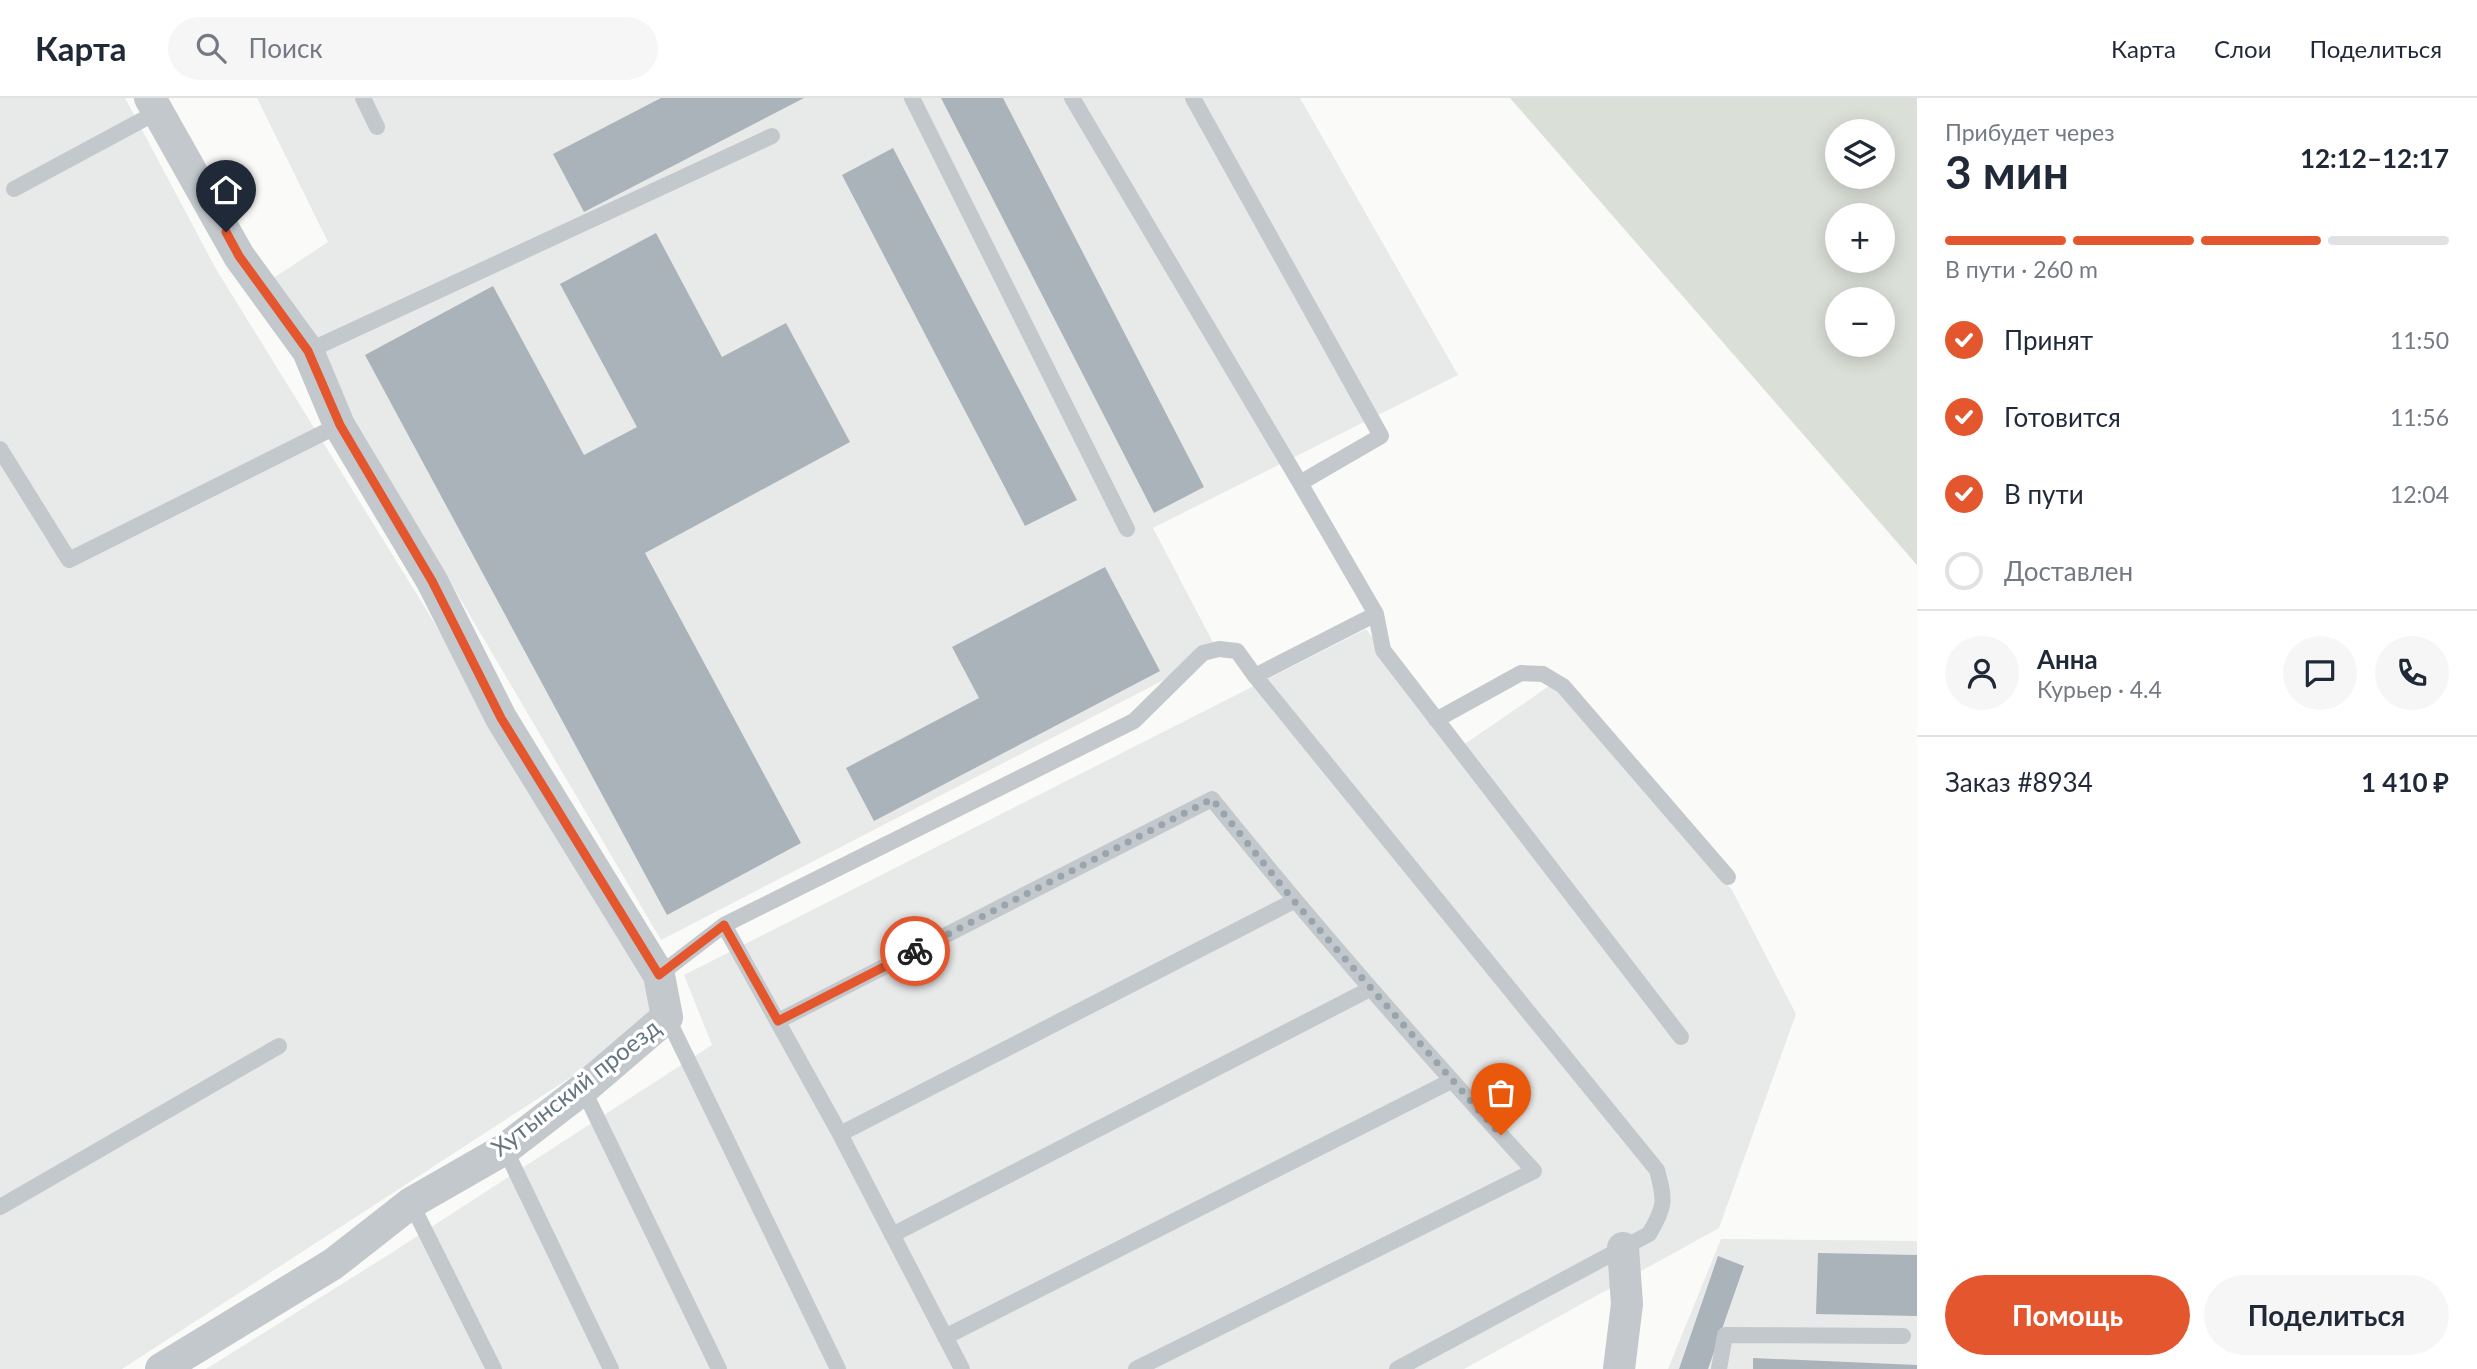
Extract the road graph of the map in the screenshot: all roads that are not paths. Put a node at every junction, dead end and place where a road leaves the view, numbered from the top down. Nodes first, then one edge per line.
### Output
1 (363, 98) edge
2 (912, 98) edge
3 (1072, 98) edge
4 (1193, 98) edge
5 (154, 102) edge
6 (377, 127) dead end
7 (772, 136) dead end
8 (14, 189) dead end
9 (308, 351) junction
10 (340, 425) junction
11 (0, 449) edge
12 (1300, 483) junction
13 (1127, 528) dead end
14 (1376, 614) junction
15 (1255, 677) junction
16 (1436, 720) junction
17 (1728, 877) dead end
18 (1294, 901) junction
19 (724, 925) junction
20 (659, 975) junction
21 (1370, 989) junction
22 (667, 1017) junction
23 (778, 1021) junction
24 (1681, 1037) dead end
25 (279, 1046) dead end
26 (1451, 1081) junction
27 (583, 1089) junction
28 (840, 1135) junction
29 (505, 1149) junction
30 (411, 1203) junction
31 (0, 1207) edge
32 (892, 1235) junction
33 (1623, 1248) junction
34 (1903, 1336) dead end
35 (945, 1337) junction
36 (161, 1369) edge
37 (494, 1369) edge
38 (611, 1369) edge
39 (719, 1369) edge
40 (838, 1369) edge
41 (962, 1369) edge
42 (1136, 1369) edge
43 (1397, 1369) edge
44 (1619, 1369) edge
45 (1719, 1369) edge

1 - 6 lane
2 - 13 lane
3 - 12 lane
4 - 12 lane
5 - 8 lane
5 - 9 street, Хутынский проезд
7 - 9 lane
9 - 10 street, Хутынский проезд
10 - 11 lane
10 - 20 street, Хутынский проезд
12 - 14 lane
14 - 15 lane
14 - 16 lane
15 - 19 lane
15 - 33 lane
16 - 17 lane
16 - 24 lane
18 - 21 lane
18 - 23 lane
18 - 28 lane
19 - 20 lane
19 - 23 lane
20 - 22 street, Хутынский проезд
21 - 26 lane
21 - 32 lane
22 - 27 street, Хутынский проезд
22 - 40 lane
23 - 28 lane
25 - 31 lane
26 - 35 lane
26 - 42 lane
27 - 29 street, Хутынский проезд
27 - 39 lane
28 - 32 lane
29 - 30 street, Хутынский проезд
29 - 38 lane
30 - 36 street, Хутынский проезд
30 - 37 lane
32 - 35 lane
33 - 43 lane
33 - 44 street
34 - 45 lane
35 - 41 lane

